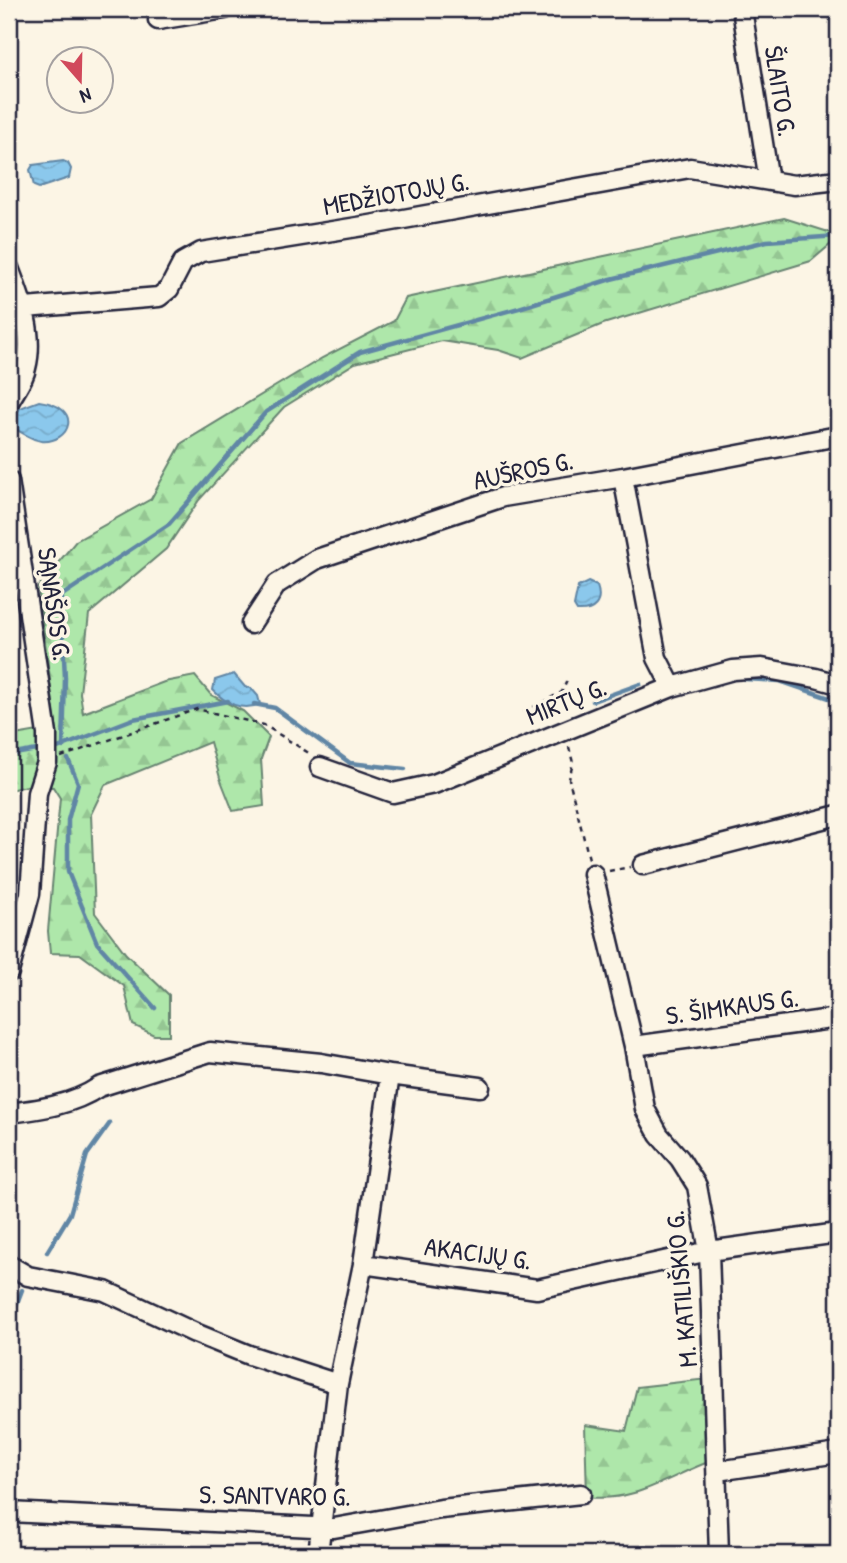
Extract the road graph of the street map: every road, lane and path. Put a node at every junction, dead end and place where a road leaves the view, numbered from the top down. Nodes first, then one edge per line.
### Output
1 (225, 9) edge
2 (742, 9) edge
3 (159, 20) dead end
4 (838, 180) edge
5 (769, 181) junction
6 (9, 268) edge
7 (25, 308) junction
8 (9, 402) edge
9 (838, 436) edge
10 (623, 477) junction
11 (9, 481) edge
12 (251, 624) dead end
13 (568, 678) dead end
14 (838, 684) edge
15 (672, 687) junction
16 (524, 712) dead end
17 (566, 730) junction
18 (47, 762) junction
19 (320, 767) joint
20 (838, 815) edge
21 (643, 865) joint
22 (593, 874) junction
23 (9, 972) edge
24 (838, 1017) edge
25 (634, 1046) junction
26 (390, 1075) junction
27 (480, 1087) dead end
28 (9, 1113) edge
29 (838, 1233) edge
30 (709, 1251) junction
31 (363, 1264) junction
32 (9, 1265) edge
33 (338, 1384) junction
34 (838, 1453) edge
35 (718, 1471) junction
36 (581, 1494) dead end
37 (9, 1512) edge
38 (321, 1527) junction
39 (318, 1554) edge
40 (719, 1554) edge

1 - 3 street
2 - 5 street, ŠLAITO G.
4 - 5 street, MEDŽIOTOJŲ G.
5 - 7 street, MEDŽIOTOJŲ G.
6 - 7 street
7 - 8 street
9 - 10 street, AUŠROS G.
10 - 12 street, AUŠROS G.
10 - 15 street
11 - 18 street, SĄNAŠOS G.
13 - 16 path
14 - 15 street, MIRTŲ G.
15 - 17 street, MIRTŲ G.
17 - 19 street, MIRTŲ G.
17 - 22 path
18 - 19 path
18 - 23 street
20 - 21 street
21 - 22 path
22 - 25 street, M. KATILIŠKIO G.
24 - 25 street, S. ŠIMKAUS G.
25 - 30 street, M. KATILIŠKIO G.
26 - 27 street
26 - 28 street
26 - 31 street
29 - 30 street, AKACIJŲ G.
30 - 31 street, AKACIJŲ G.
30 - 35 street, M. KATILIŠKIO G.
31 - 33 street
32 - 33 street
33 - 38 street
34 - 35 street
35 - 40 street, M. KATILIŠKIO G.
36 - 38 street, S. SANTVARO G.
37 - 38 street, S. SANTVARO G.
38 - 39 street

